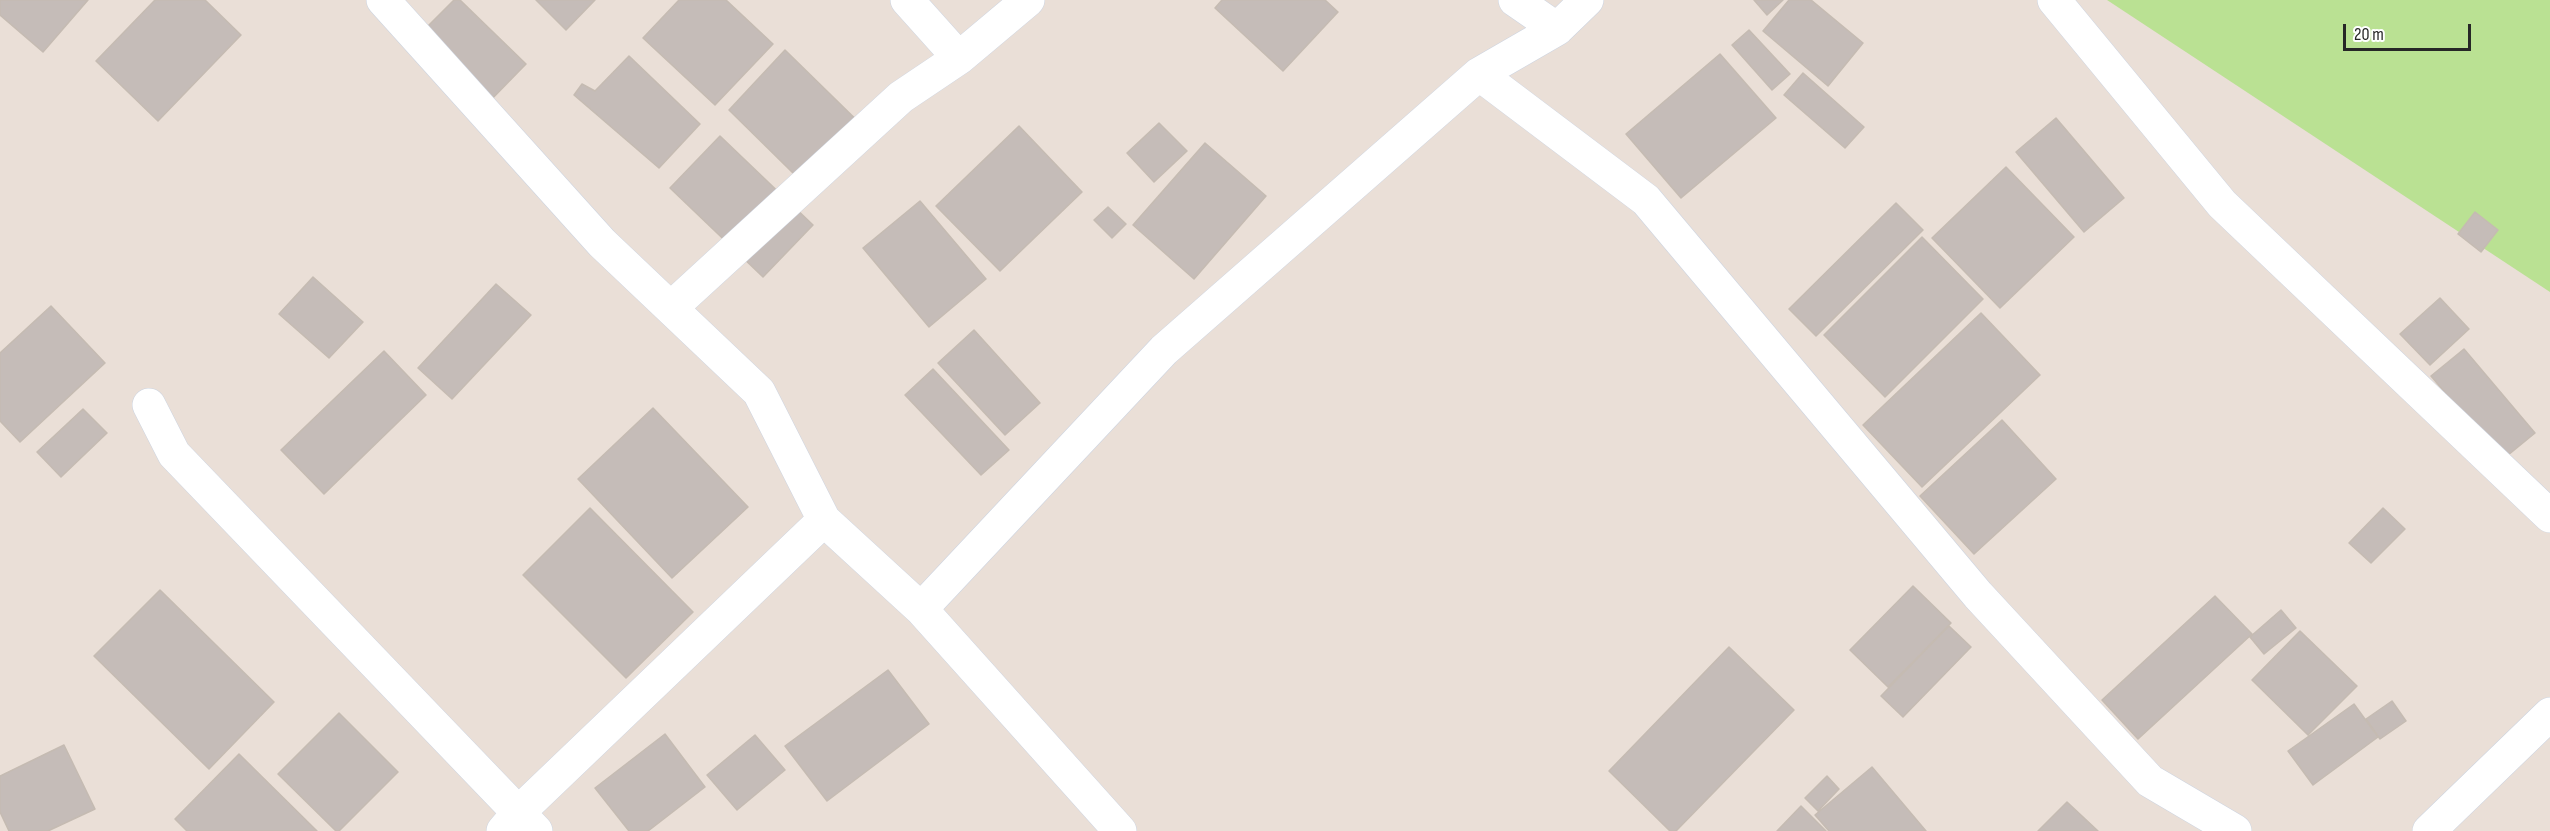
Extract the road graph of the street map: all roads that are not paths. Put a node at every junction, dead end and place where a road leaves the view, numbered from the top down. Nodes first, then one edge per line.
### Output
1 (383, 0) edge
2 (907, 0) edge
3 (1028, 0) edge
4 (1515, 0) edge
5 (1587, 0) edge
6 (2054, 0) edge
7 (1557, 29) junction
8 (959, 58) junction
9 (1479, 74) junction
10 (672, 307) junction
11 (149, 405) dead end
12 (2550, 516) edge
13 (824, 520) junction
14 (921, 609) junction
15 (2550, 714) edge
16 (519, 825) edge
17 (1120, 831) edge
18 (2235, 831) edge
19 (2429, 831) edge

1 - 10 street
2 - 8 street
3 - 8 street
4 - 7 street
5 - 7 street
6 - 12 street
7 - 9 street
8 - 10 street
9 - 14 street
9 - 18 street
10 - 13 street
11 - 16 street
13 - 14 street
13 - 16 street
14 - 17 street
15 - 19 street

